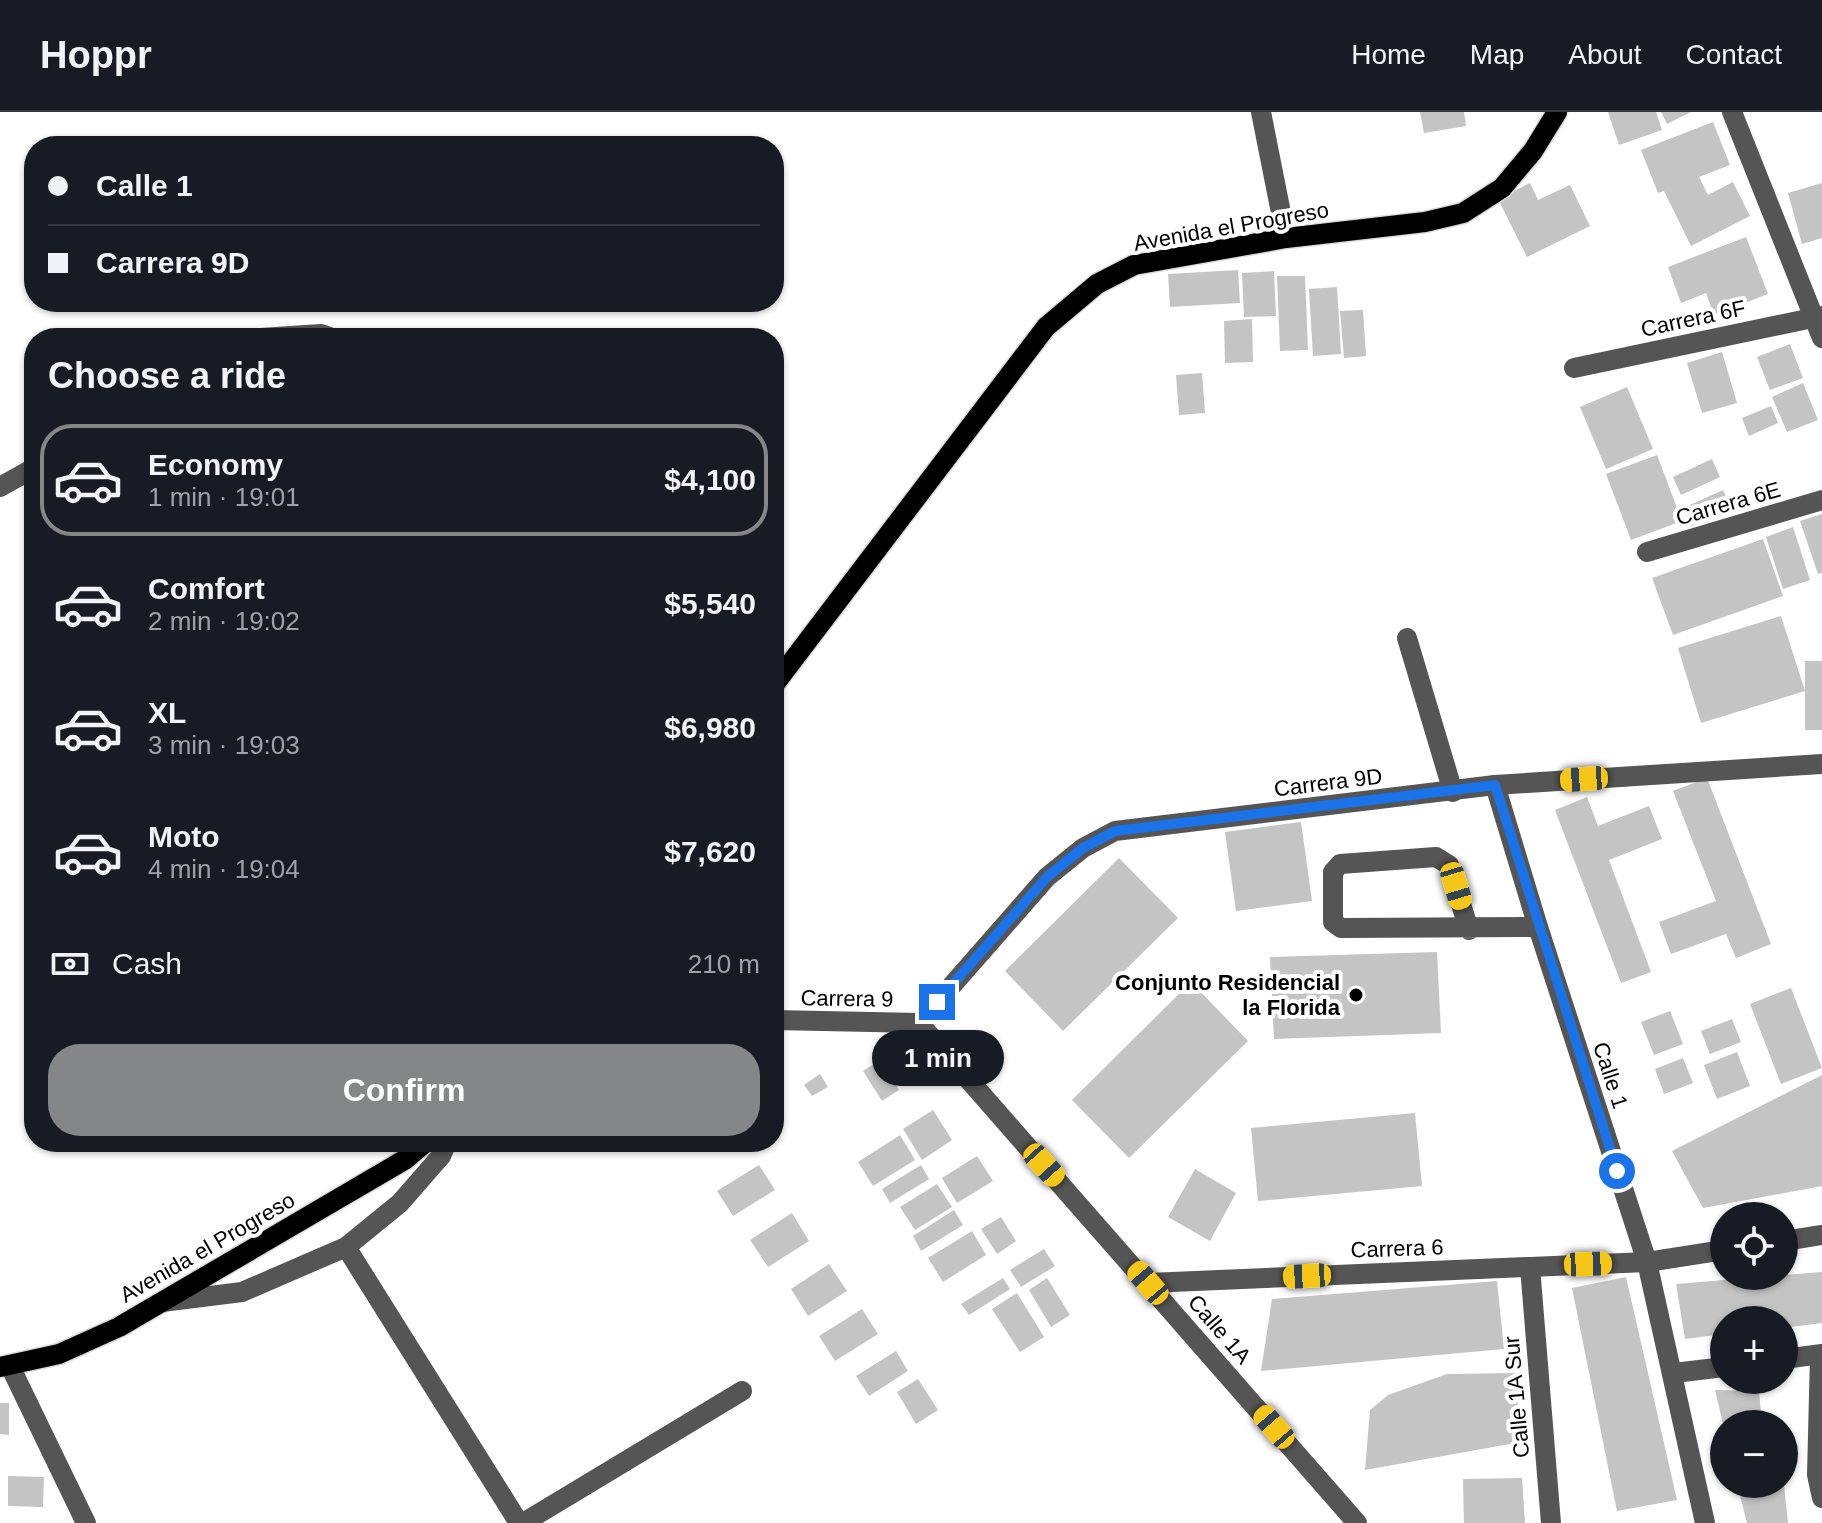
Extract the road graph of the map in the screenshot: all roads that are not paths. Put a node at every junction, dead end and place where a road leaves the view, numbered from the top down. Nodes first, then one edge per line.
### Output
1 (1261, 112) edge
2 (1557, 112) edge
3 (1732, 112) edge
4 (1286, 238) junction
5 (1818, 316) edge
6 (1822, 338) edge
7 (1574, 368) dead end
8 (24, 474) edge
9 (0, 487) edge
10 (1822, 500) edge
11 (1647, 552) dead end
12 (1407, 638) dead end
13 (784, 672) edge
14 (1822, 764) edge
15 (1495, 785) junction
16 (1453, 792) junction
17 (1538, 927) junction
18 (1469, 930) junction
19 (784, 1020) edge
20 (919, 1023) junction
21 (414, 1152) edge
22 (443, 1152) edge
23 (1822, 1235) edge
24 (1798, 1239) edge
25 (346, 1247) junction
26 (1710, 1252) edge
27 (1647, 1262) junction
28 (1530, 1267) junction
29 (1148, 1283) junction
30 (162, 1302) junction
31 (1821, 1354) edge
32 (1798, 1357) edge
33 (5, 1366) edge
34 (1710, 1369) edge
35 (1674, 1373) junction
36 (742, 1391) dead end
37 (1822, 1498) edge
38 (86, 1523) edge
39 (521, 1523) edge
40 (1357, 1523) edge
41 (1551, 1523) edge
42 (1705, 1523) edge

1 - 4 street
2 - 4 main road, Avenida el Progreso
3 - 5 street
4 - 13 main road, Avenida el Progreso
5 - 6 street
5 - 7 street, Carrera 6F
8 - 9 street
10 - 11 street, Carrera 6E
12 - 16 street
14 - 15 street, Carrera 9D
15 - 16 street, Carrera 9D
15 - 17 street, Calle 1
16 - 20 street, Carrera 9D
17 - 18 street
17 - 27 street, Calle 1
18 - 18 street
19 - 20 street, Carrera 9
20 - 29 street, Calle 1A
21 - 30 main road, Avenida el Progreso
22 - 25 street
23 - 24 street
25 - 30 street
25 - 39 street
26 - 27 street
27 - 28 street, Carrera 6
27 - 35 street, Calle 1
28 - 29 street, Carrera 6
28 - 41 street, Calle 1A Sur
29 - 40 street, Calle 1A
30 - 33 main road, Avenida el Progreso
31 - 32 street
31 - 37 street
33 - 38 street
34 - 35 street
35 - 42 street, Calle 1
36 - 39 street

